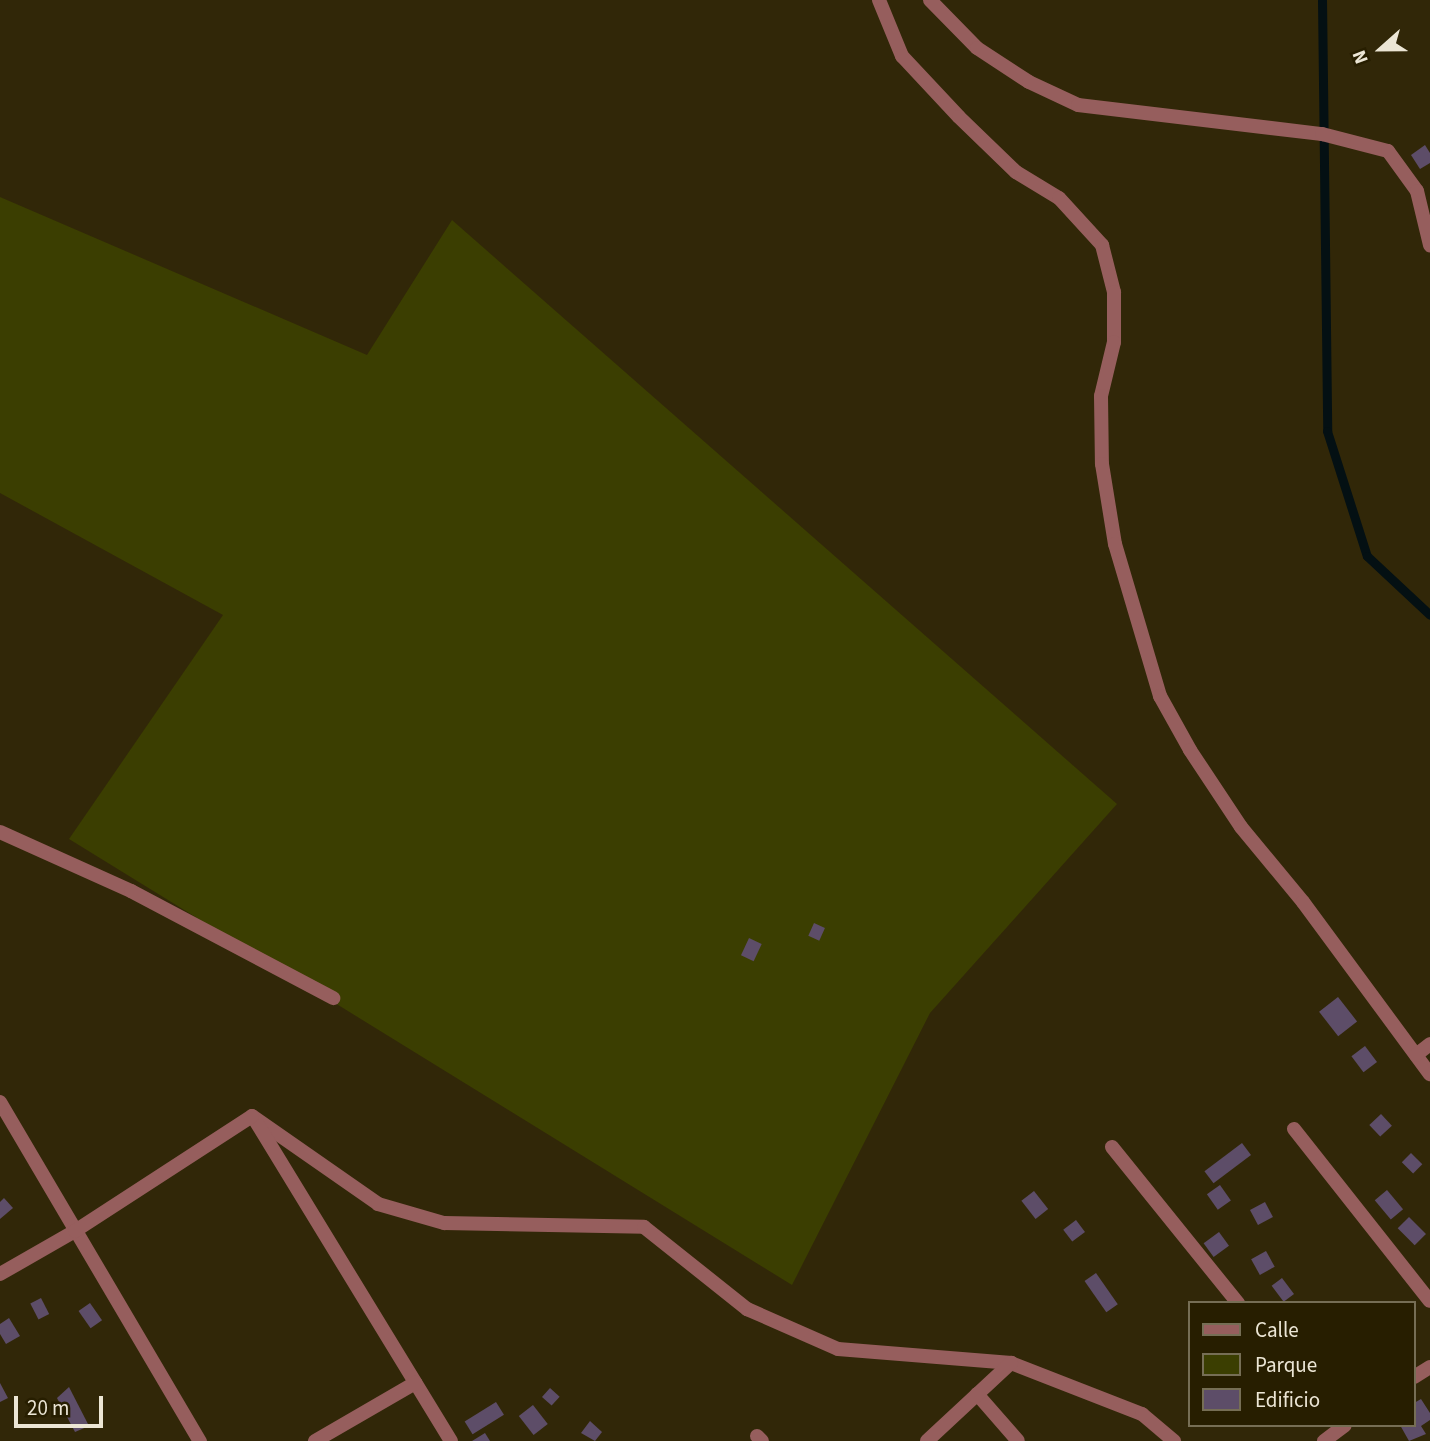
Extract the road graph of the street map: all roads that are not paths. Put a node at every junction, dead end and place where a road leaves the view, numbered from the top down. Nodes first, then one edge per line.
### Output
1 (879, 0) edge
2 (930, 0) edge
3 (1430, 245) edge
4 (0, 832) edge
5 (333, 998) dead end
6 (1430, 1044) edge
7 (1416, 1055) junction
8 (1430, 1074) edge
9 (0, 1102) edge
10 (252, 1116) junction
11 (1294, 1129) dead end
12 (1112, 1147) dead end
13 (75, 1231) junction
14 (0, 1274) edge
15 (1236, 1301) edge
16 (1430, 1301) edge
17 (1011, 1363) junction
18 (415, 1383) junction
19 (977, 1394) junction
20 (1339, 1427) edge
21 (200, 1441) edge
22 (315, 1441) edge
23 (451, 1441) edge
24 (927, 1441) edge
25 (1018, 1441) edge
26 (1174, 1441) edge
27 (1324, 1441) edge

1 - 7 street
2 - 3 street
4 - 5 street
6 - 7 street
7 - 8 street
9 - 13 street
10 - 13 street
10 - 17 street
10 - 18 street
11 - 16 street
12 - 15 street
13 - 14 street
13 - 21 street
17 - 19 street
17 - 26 street
18 - 22 street
18 - 23 street
19 - 24 street
19 - 25 street
20 - 27 street

